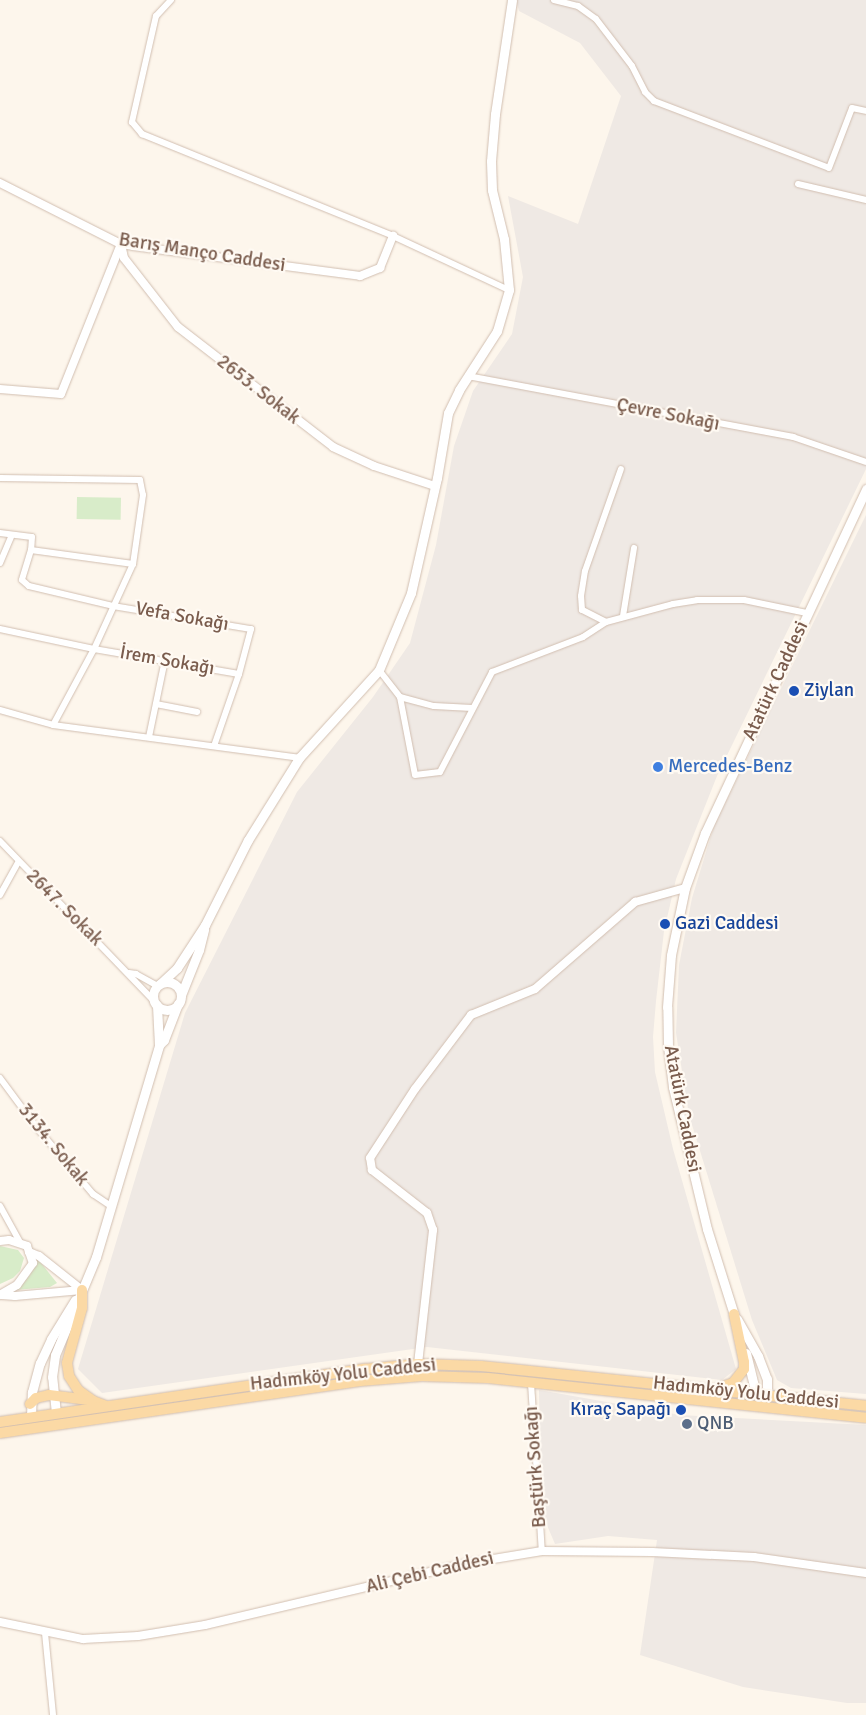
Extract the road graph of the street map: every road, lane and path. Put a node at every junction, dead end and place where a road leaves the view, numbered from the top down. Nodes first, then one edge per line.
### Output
1 (171, 0) edge
2 (512, 0) edge
3 (554, 0) edge
4 (579, 3) edge
5 (866, 110) edge
6 (0, 183) edge
7 (798, 184) dead end
8 (866, 200) edge
9 (394, 236) junction
10 (121, 244) junction
11 (509, 290) junction
12 (468, 376) junction
13 (0, 390) edge
14 (866, 462) edge
15 (621, 469) dead end
16 (0, 478) edge
17 (435, 486) junction
18 (866, 489) edge
19 (0, 533) edge
20 (12, 536) junction
21 (634, 548) dead end
22 (31, 550) junction
23 (0, 563) edge
24 (133, 564) junction
25 (113, 606) junction
26 (807, 613) junction
27 (622, 616) junction
28 (606, 622) junction
29 (0, 629) edge
30 (94, 649) junction
31 (165, 660) junction
32 (379, 670) junction
33 (239, 674) junction
34 (400, 697) junction
35 (156, 704) junction
36 (472, 708) junction
37 (0, 710) edge
38 (197, 712) dead end
39 (53, 725) junction
40 (149, 737) junction
41 (214, 746) junction
42 (299, 758) junction
43 (0, 841) edge
44 (18, 862) junction
45 (685, 888) junction
46 (0, 895) edge
47 (205, 925) junction
48 (129, 973) junction
49 (159, 984) junction
50 (179, 1000) junction
51 (156, 1003) junction
52 (158, 1045) junction
53 (0, 1078) edge
54 (0, 1206) edge
55 (111, 1206) junction
56 (0, 1241) edge
57 (21, 1244) junction
58 (29, 1252) junction
59 (82, 1290) junction
60 (1, 1295) edge
61 (734, 1314) junction
62 (418, 1364) junction
63 (531, 1382) junction
64 (711, 1390) junction
65 (55, 1395) junction
66 (760, 1399) junction
67 (93, 1400) junction
68 (30, 1404) junction
69 (107, 1406) junction
70 (866, 1406) edge
71 (56, 1413) junction
72 (31, 1417) junction
73 (866, 1418) edge
74 (0, 1422) edge
75 (40, 1428) junction
76 (0, 1433) edge
77 (542, 1551) junction
78 (866, 1573) edge
79 (0, 1622) edge
80 (45, 1633) junction
81 (53, 1715) edge

1 - 9 street
2 - 11 main road
3 - 4 street
4 - 5 street
6 - 10 street, Barış Manço Caddesi
7 - 8 street
9 - 10 street, Barış Manço Caddesi
9 - 11 street
10 - 13 street
10 - 17 street, 2653. Sokak
11 - 12 main road
12 - 14 street, Çevre Sokağı
12 - 17 main road
15 - 28 street
16 - 24 street
17 - 32 main road
18 - 26 main road, Atatürk Caddesi
19 - 20 street
20 - 22 street
20 - 23 street
21 - 27 street
22 - 24 street
22 - 25 street, Vefa Sokağı
24 - 25 street
25 - 30 street
25 - 33 street, Vefa Sokağı
26 - 27 street
26 - 45 main road, Atatürk Caddesi
27 - 28 street
28 - 36 street
29 - 30 street, İrem Sokağı
30 - 31 street, İrem Sokağı
30 - 39 street
31 - 33 street, İrem Sokağı
31 - 35 street
32 - 34 street
32 - 42 main road
33 - 41 street
34 - 36 street
34 - 36 street
35 - 38 street
35 - 40 street
37 - 39 street
39 - 40 street
40 - 41 street
41 - 42 street
42 - 47 main road
43 - 44 street, 2647. Sokak
44 - 46 street
44 - 48 street, 2647. Sokak
45 - 61 main road, Atatürk Caddesi
45 - 62 street
47 - 49 main road
47 - 50 main road
48 - 49 street
48 - 51 street, 2647. Sokak
49 - 50 main road
49 - 51 main road
50 - 51 main road
50 - 52 main road
51 - 52 main road
52 - 55 main road
53 - 55 street, 3134. Sokak
54 - 57 street
55 - 59 main road
56 - 57 street
57 - 58 street
58 - 59 street
58 - 60 street
59 - 60 street
59 - 65 main road
59 - 67 main road
59 - 68 main road
61 - 64 main road
61 - 66 main road, Atatürk Caddesi
62 - 64 main road, Hadımköy Yolu Caddesi
62 - 69 main road, Hadımköy Yolu Caddesi
63 - 66 main road, Hadımköy Yolu Caddesi
63 - 75 main road, Hadımköy Yolu Caddesi
63 - 77 street, Baştürk Sokağı
64 - 66 main road, Hadımköy Yolu Caddesi
65 - 67 main road
65 - 68 main road
65 - 71 main road
66 - 70 main road, Hadımköy Yolu Caddesi
66 - 73 main road, Hadımköy Yolu Caddesi
67 - 69 main road
68 - 72 main road
69 - 71 main road, Hadımköy Yolu Caddesi
71 - 72 main road, Hadımköy Yolu Caddesi
71 - 75 main road
72 - 74 main road, Hadımköy Yolu Caddesi
72 - 75 main road
75 - 76 main road, Hadımköy Yolu Caddesi
77 - 78 street, Ali Çebi Caddesi
77 - 80 street, Ali Çebi Caddesi
79 - 80 street, Ali Çebi Caddesi
80 - 81 street

